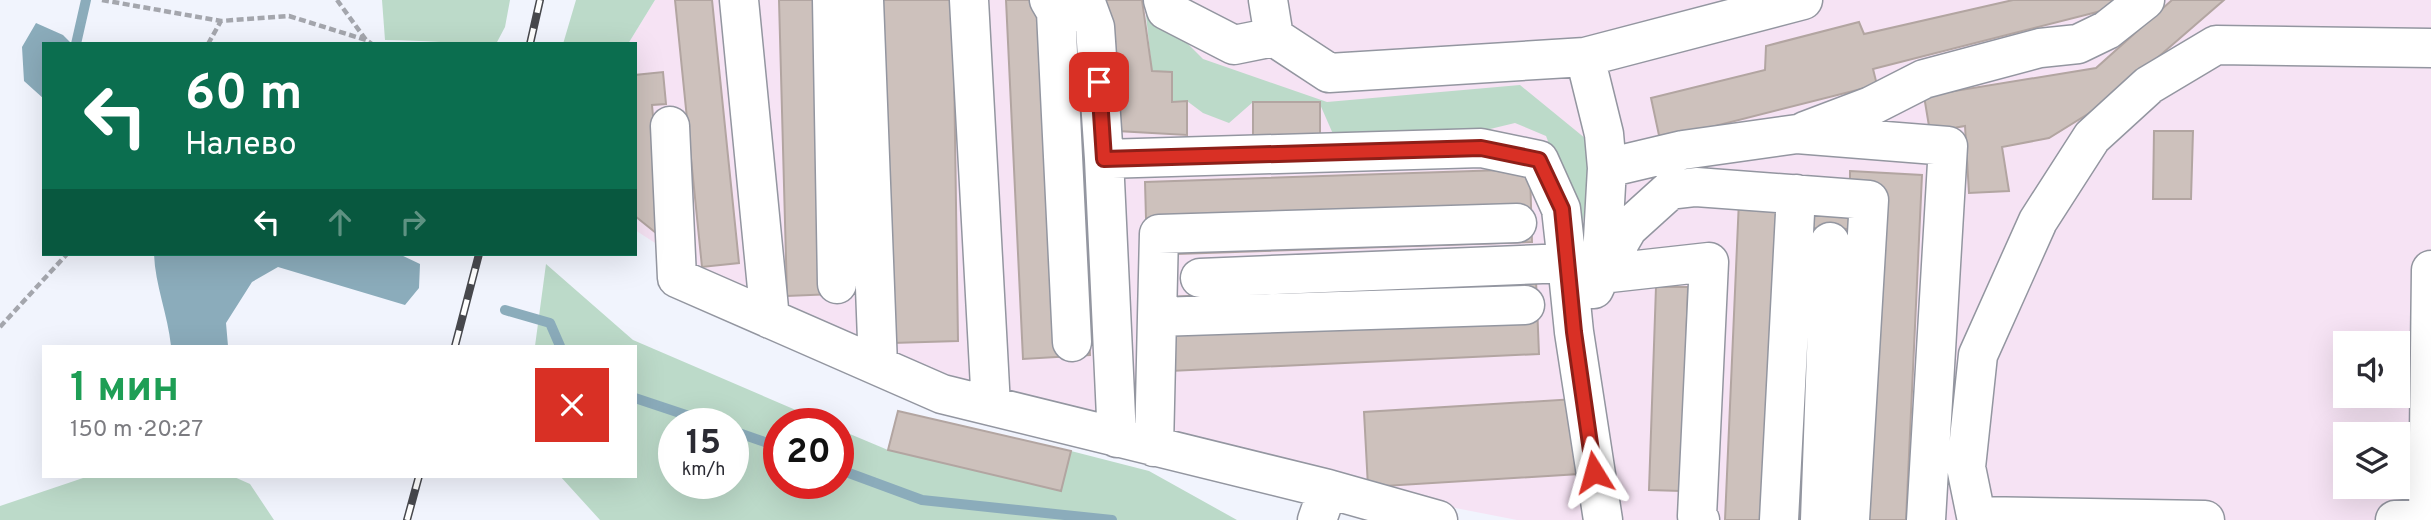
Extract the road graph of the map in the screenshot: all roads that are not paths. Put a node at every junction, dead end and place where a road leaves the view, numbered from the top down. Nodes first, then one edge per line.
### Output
1 (739, 0) edge
2 (832, 0) edge
3 (864, 0) edge
4 (969, 0) edge
5 (1049, 0) edge
6 (1085, 0) edge
7 (1163, 0) edge
8 (1268, 0) edge
9 (1803, 0) edge
10 (2145, 0) edge
11 (1274, 37) junction
12 (2431, 48) edge
13 (1585, 57) junction
14 (670, 126) dead end
15 (1797, 134) junction
16 (1104, 159) junction
17 (1607, 168) junction
18 (1796, 194) junction
19 (1517, 223) dead end
20 (1830, 242) dead end
21 (1584, 268) junction
22 (2431, 270) edge
23 (1200, 278) dead end
24 (838, 284) dead end
25 (1525, 305) dead end
26 (1157, 317) junction
27 (770, 319) junction
28 (1072, 342) dead end
29 (878, 366) junction
30 (991, 407) junction
31 (1117, 438) junction
32 (1154, 447) junction
33 (1323, 505) edge
34 (2418, 519) edge
35 (1438, 520) edge
36 (1603, 520) edge
37 (1700, 520) edge
38 (1779, 520) edge
39 (1820, 520) edge
40 (1850, 520) edge
41 (1926, 520) edge
42 (2204, 520) edge

1 - 27 lane
2 - 24 lane
3 - 29 lane
4 - 30 lane
5 - 28 lane
6 - 16 lane
7 - 11 lane
8 - 11 lane
9 - 13 lane
10 - 15 lane
11 - 13 lane
12 - 42 lane
13 - 17 lane
14 - 27 lane
15 - 17 lane
15 - 41 lane
16 - 21 lane
16 - 31 lane
17 - 21 lane
18 - 21 lane
18 - 38 lane
18 - 40 lane
19 - 26 lane
20 - 39 lane
21 - 23 lane
21 - 36 lane
21 - 37 lane
22 - 34 lane
25 - 26 lane
26 - 32 lane
27 - 29 lane
29 - 30 lane
30 - 31 lane
31 - 32 lane
32 - 33 lane
33 - 35 lane

